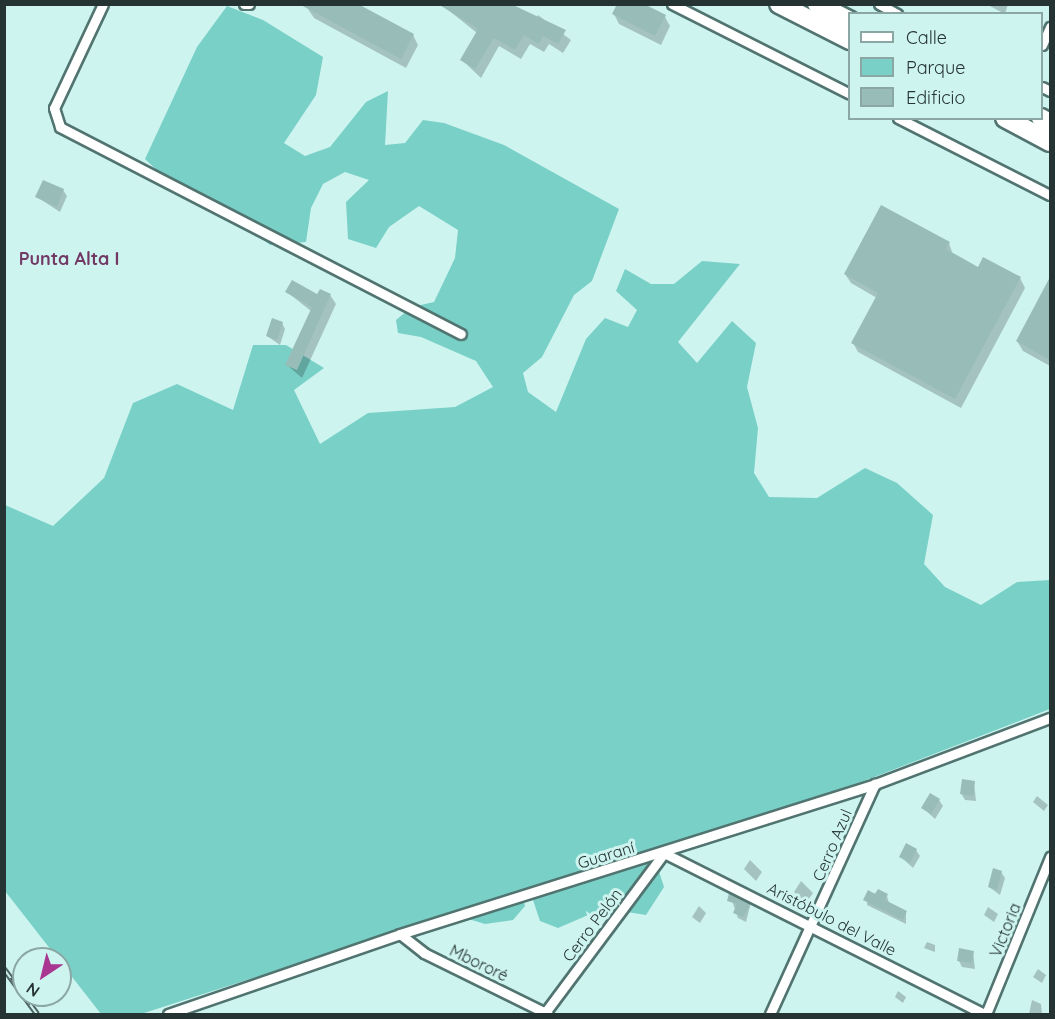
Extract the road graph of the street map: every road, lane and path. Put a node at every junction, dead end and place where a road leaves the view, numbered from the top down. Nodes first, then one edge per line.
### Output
1 (103, 4) edge
2 (672, 4) edge
3 (779, 4) edge
4 (817, 4) edge
5 (879, 4) edge
6 (893, 12) edge
7 (848, 20) edge
8 (1050, 27) edge
9 (848, 39) edge
10 (1043, 41) edge
11 (848, 93) edge
12 (902, 120) edge
13 (1009, 120) edge
14 (1050, 142) edge
15 (1050, 195) edge
16 (461, 334) dead end
17 (1050, 718) edge
18 (875, 784) junction
19 (664, 853) junction
20 (1050, 862) edge
21 (814, 926) junction
22 (400, 934) junction
23 (168, 1014) edge
24 (546, 1014) edge
25 (770, 1014) edge
26 (985, 1014) edge

1 - 16 street
2 - 11 street
3 - 9 highway
4 - 7 highway
5 - 6 street
8 - 10 street
12 - 15 street
13 - 14 highway
17 - 18 street, Guaraní
18 - 19 street, Guaraní
18 - 21 street, Cerro Azul
19 - 21 street, Aristóbulo del Valle
19 - 22 street, Guaraní
19 - 24 street, Cerro Pelón
20 - 26 street, Victoria
21 - 25 street, Cerro Azul
21 - 26 street, Aristóbulo del Valle
22 - 23 street, Guaraní
22 - 24 street, Mbororé

